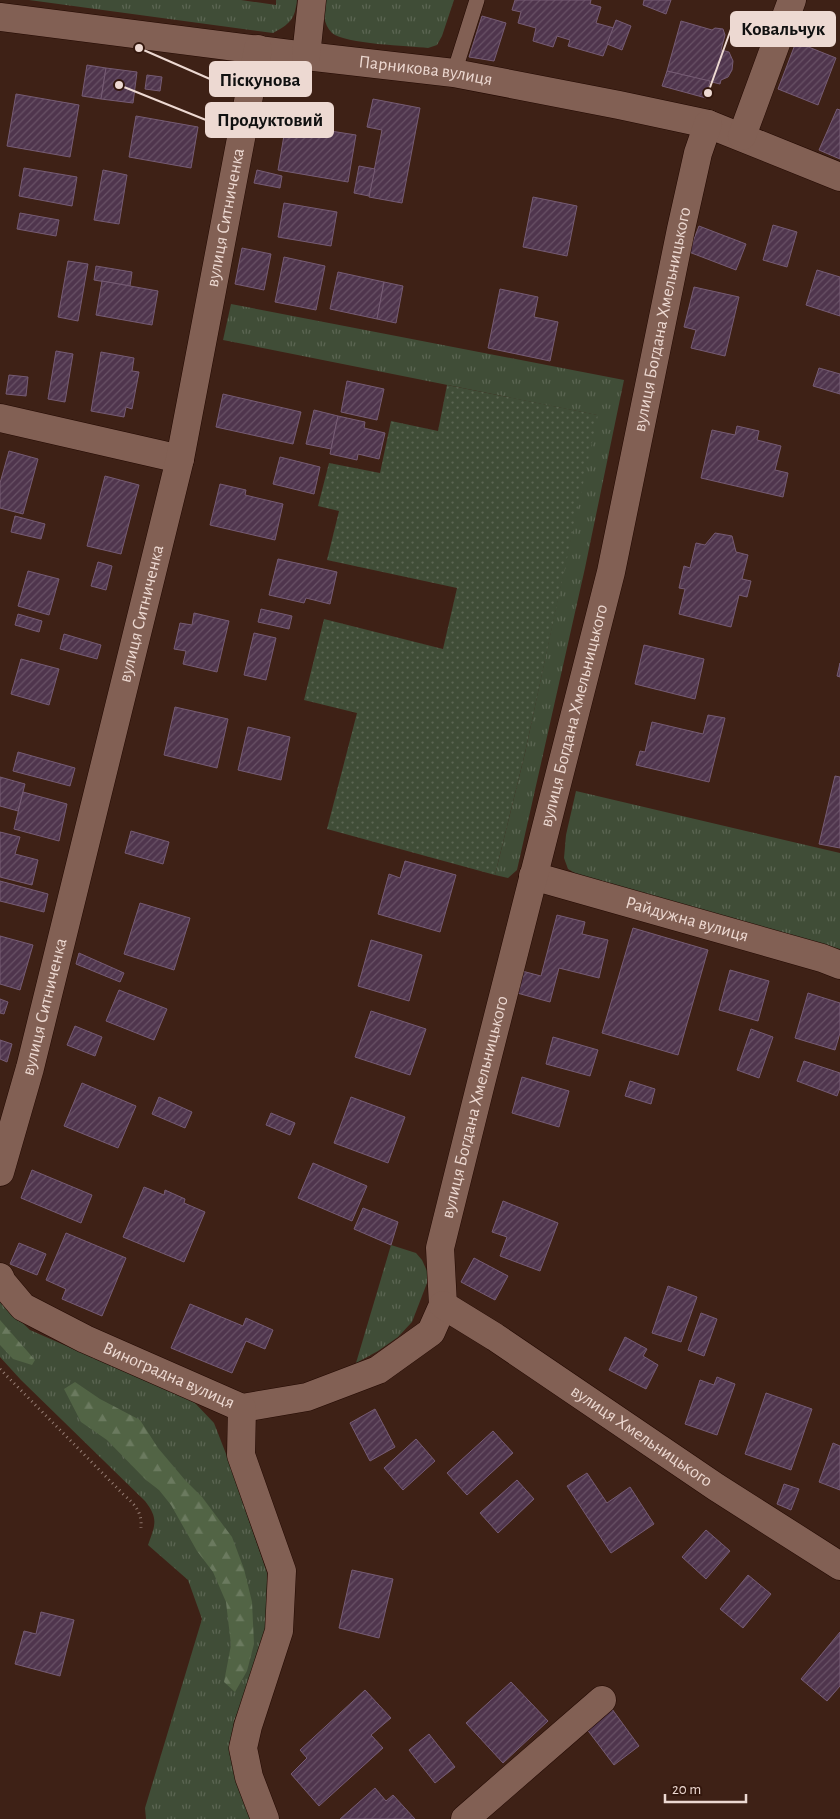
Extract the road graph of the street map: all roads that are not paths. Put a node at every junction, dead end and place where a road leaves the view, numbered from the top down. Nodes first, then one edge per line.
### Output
1 (312, 0) edge
2 (477, 0) edge
3 (792, 0) edge
4 (0, 17) edge
5 (258, 49) junction
6 (306, 56) junction
7 (454, 73) junction
8 (708, 124) junction
9 (742, 136) junction
10 (840, 177) edge
11 (0, 418) edge
12 (180, 459) junction
13 (533, 876) junction
14 (840, 965) edge
15 (0, 1172) edge
16 (0, 1277) edge
17 (443, 1305) junction
18 (242, 1408) junction
19 (840, 1566) edge
20 (602, 1700) dead end
21 (265, 1819) edge
22 (465, 1819) edge

1 - 6 street
2 - 7 lane
3 - 9 street
4 - 5 street, Парникова вулиця
5 - 6 street, Парникова вулиця
5 - 12 street, вулиця Ситниченка
6 - 7 street, Парникова вулиця
7 - 8 street, Парникова вулиця
8 - 9 street, Парникова вулиця
8 - 13 street, вулиця Богдана Хмельницького
9 - 10 street, Парникова вулиця
11 - 12 street
12 - 15 street, вулиця Ситниченка
13 - 14 street, Райдужна вулиця
13 - 17 street, вулиця Богдана Хмельницького
16 - 18 street, Виноградна вулиця
17 - 18 street, Виноградна вулиця
17 - 19 street, вулиця Хмельницького
18 - 21 street
20 - 22 street

